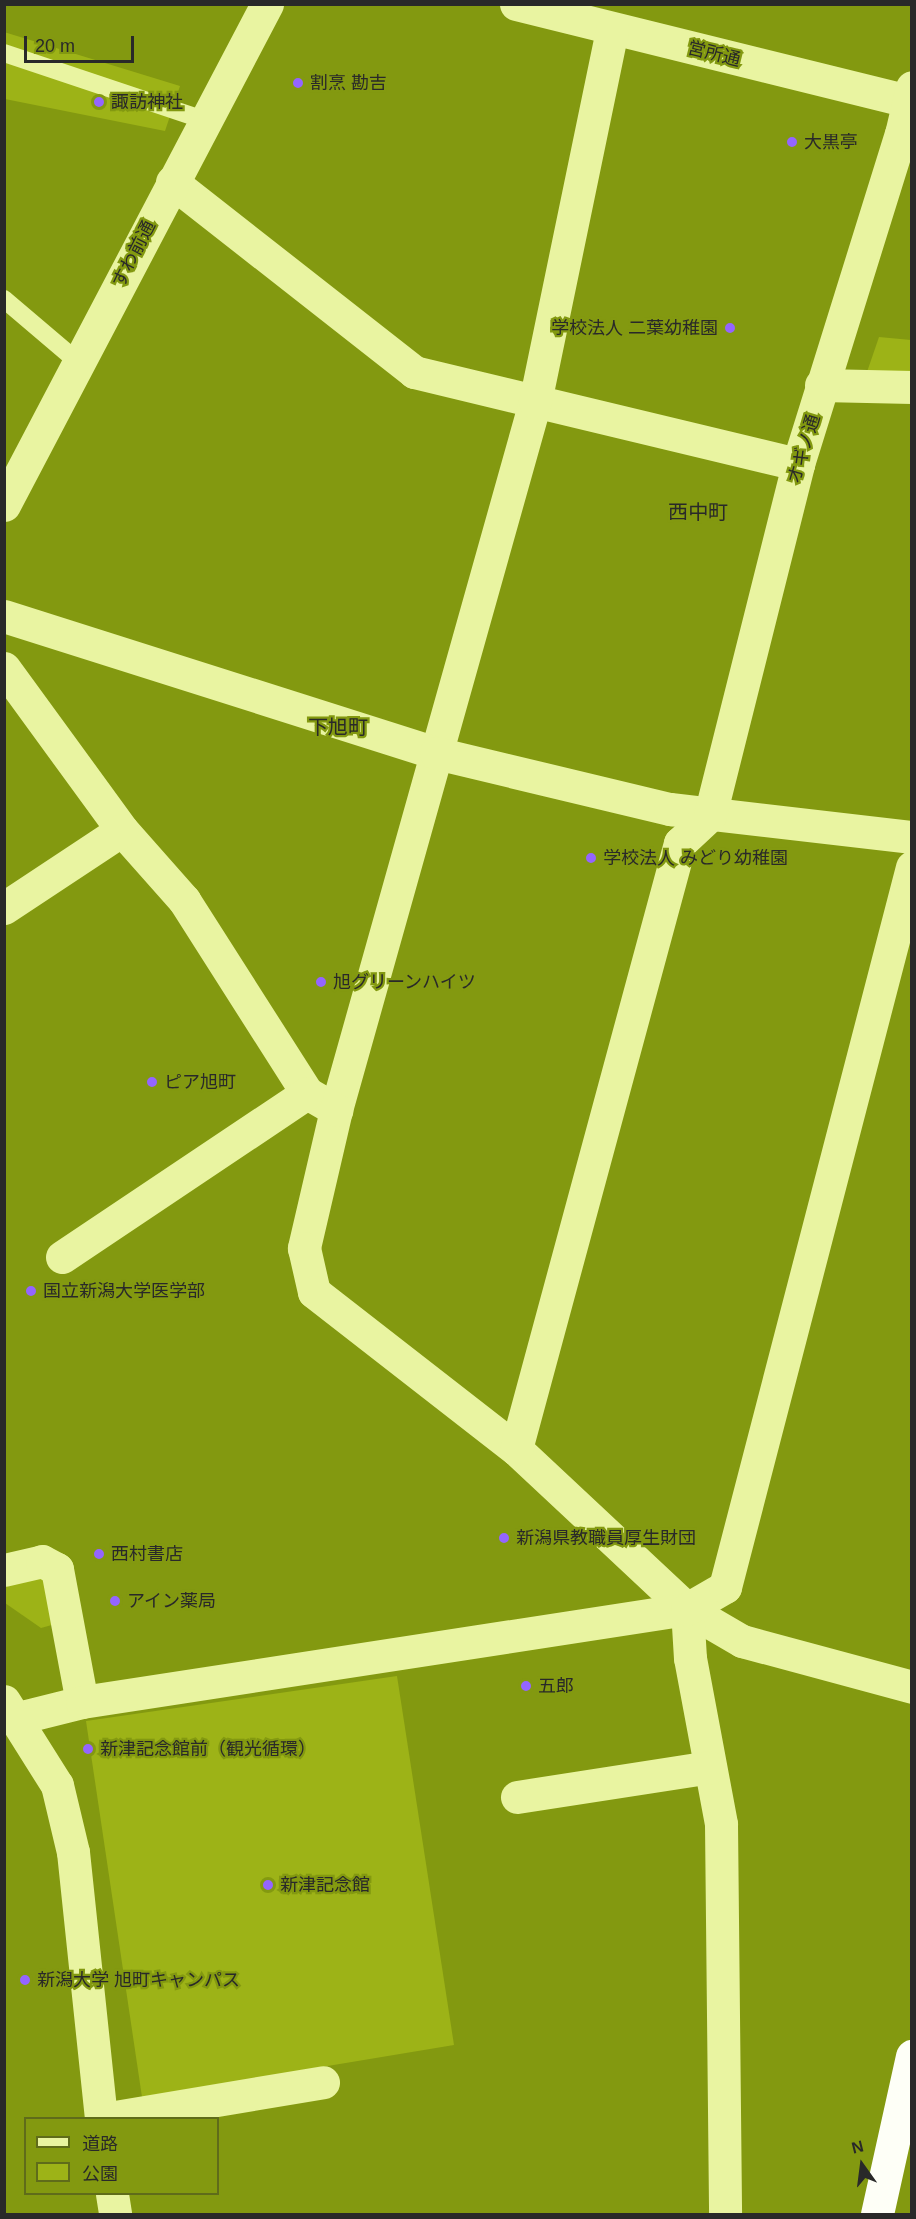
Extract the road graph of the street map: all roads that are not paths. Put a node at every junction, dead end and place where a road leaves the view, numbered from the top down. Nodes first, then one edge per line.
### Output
1 (267, 4) edge
2 (516, 4) edge
3 (612, 29) junction
4 (4, 53) edge
5 (910, 97) edge
6 (204, 120) junction
7 (172, 182) junction
8 (4, 300) edge
9 (78, 362) junction
10 (821, 385) junction
11 (912, 387) edge
12 (535, 402) junction
13 (798, 464) junction
14 (4, 505) edge
15 (4, 616) edge
16 (4, 668) edge
17 (435, 753) junction
18 (710, 815) junction
19 (122, 830) junction
20 (912, 837) edge
21 (912, 867) edge
22 (4, 909) edge
23 (307, 1092) junction
24 (336, 1110) junction
25 (62, 1257) dead end
26 (516, 1449) junction
27 (4, 1570) edge
28 (687, 1609) junction
29 (912, 1687) edge
30 (82, 1702) junction
31 (11, 1709) edge
32 (710, 1767) junction
33 (517, 1797) dead end
34 (911, 2059) edge
35 (323, 2082) dead end
36 (101, 2117) edge
37 (115, 2117) edge
38 (112, 2195) edge
39 (115, 2214) edge
40 (724, 2214) edge
41 (877, 2214) edge

1 - 6 street, すわ前通
2 - 3 street, 営所通
3 - 5 street, 営所通
3 - 12 street
4 - 6 lane
5 - 10 street, オギノ通
6 - 7 street, すわ前通
7 - 9 street, すわ前通
7 - 12 street
8 - 9 lane
9 - 14 street, すわ前通
10 - 11 street
10 - 13 street, オギノ通
12 - 13 street
12 - 17 street
13 - 18 street, オギノ通
15 - 17 street
16 - 19 street
17 - 18 street
17 - 24 street
18 - 20 street
18 - 26 street
19 - 22 street
19 - 23 street
21 - 28 street
23 - 24 street
23 - 25 street
24 - 26 street
26 - 28 street
27 - 30 street
28 - 29 street
28 - 30 street
28 - 32 street
30 - 31 street
31 - 36 street
32 - 33 street
32 - 40 street
34 - 41 highway
35 - 37 street
38 - 39 street

